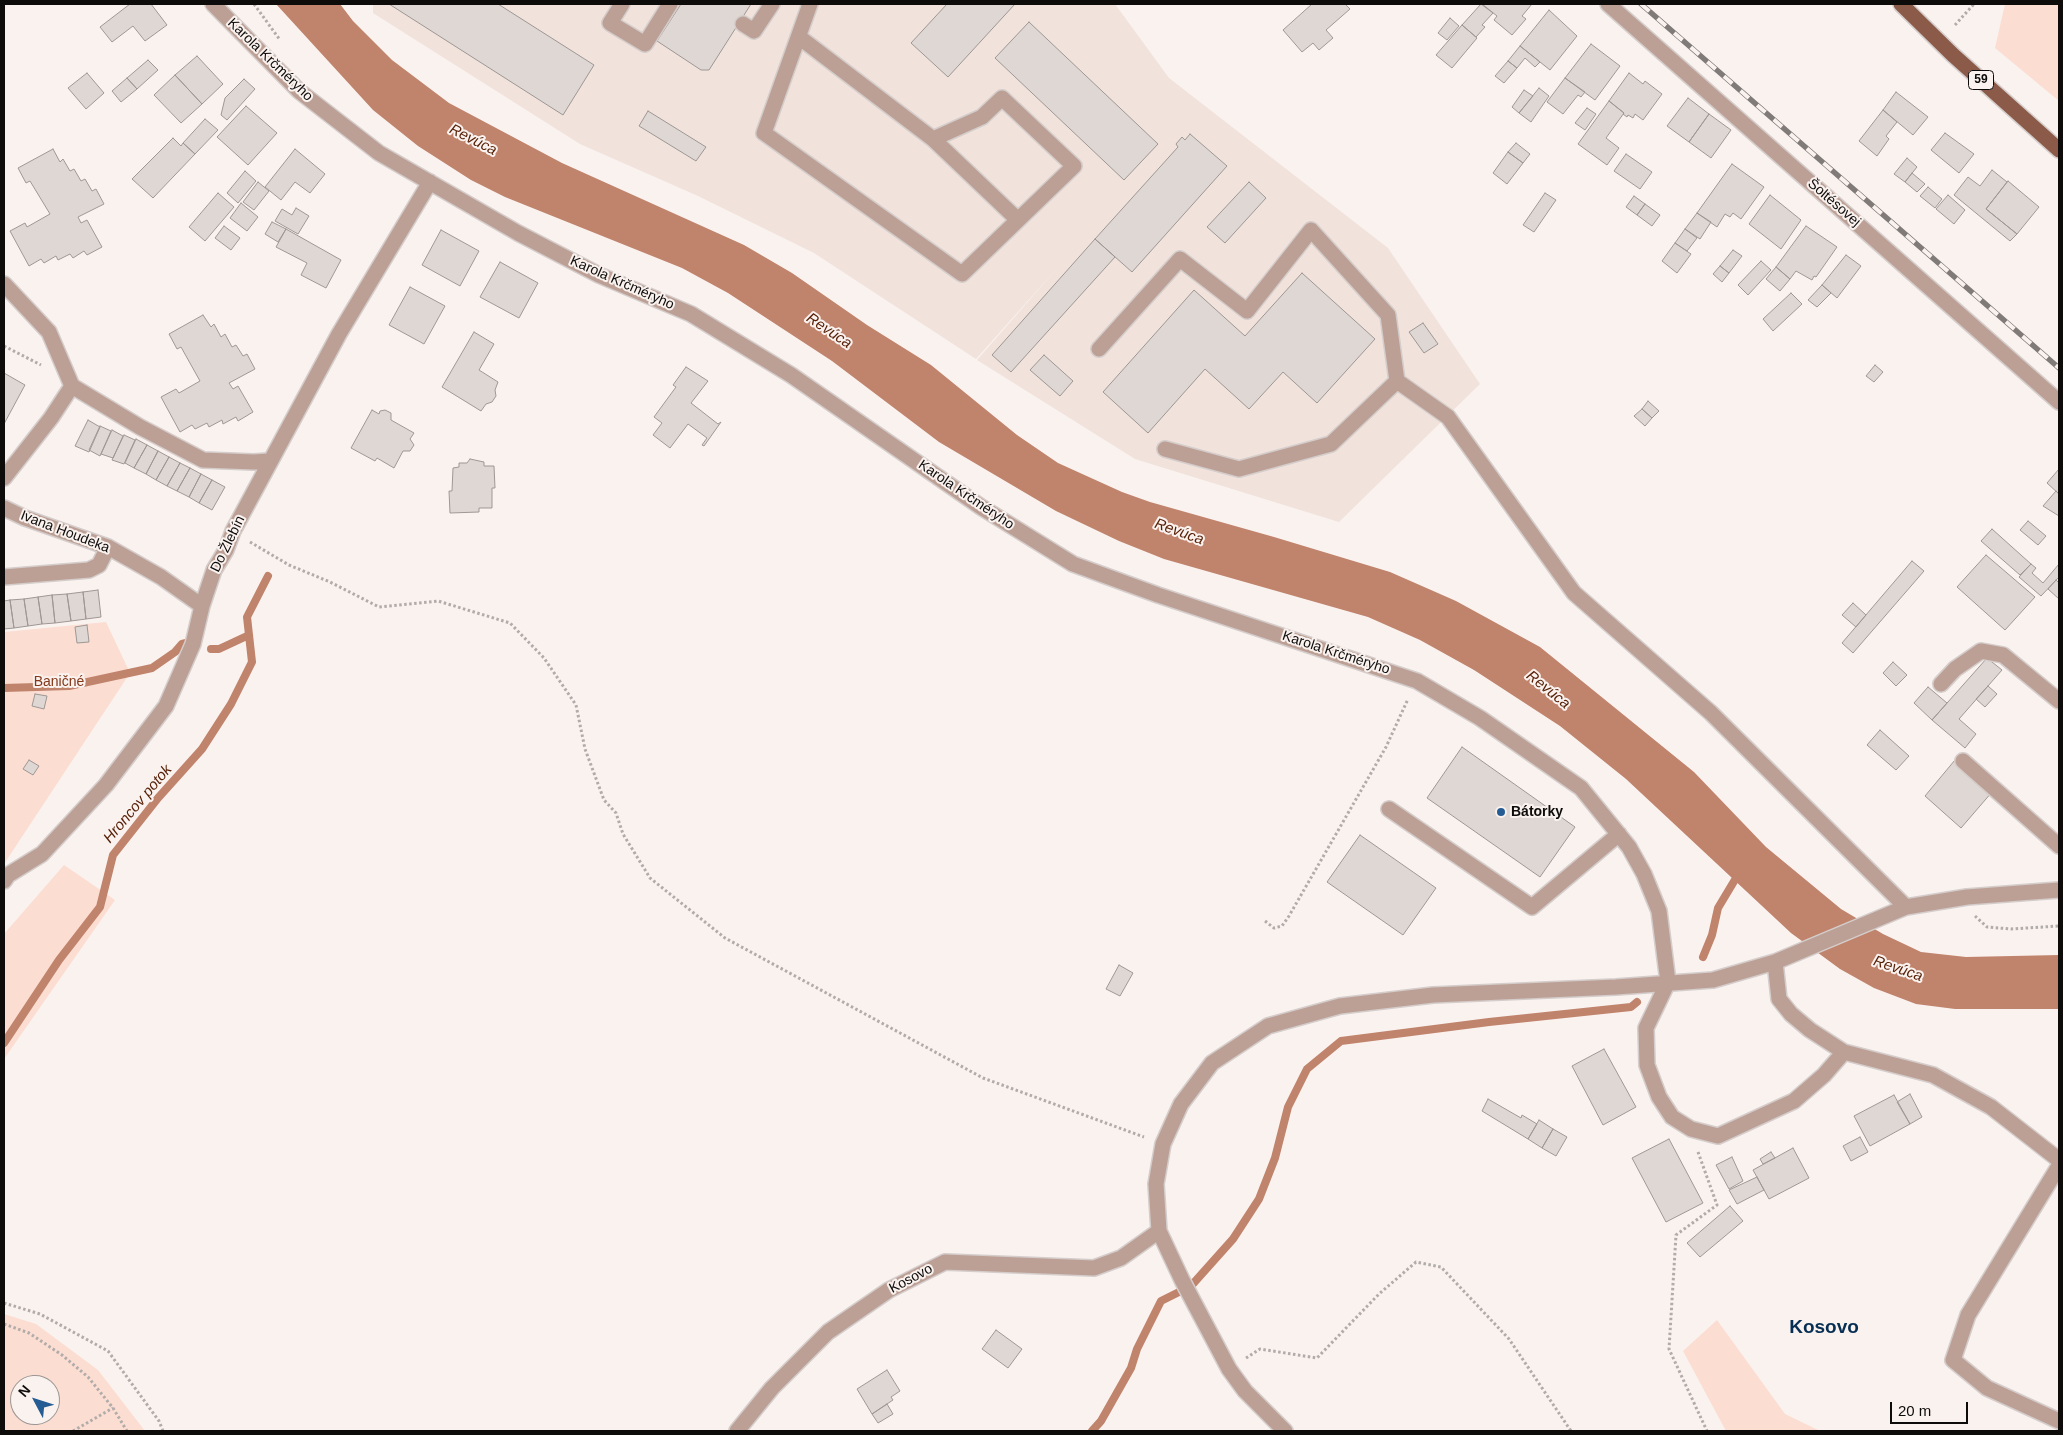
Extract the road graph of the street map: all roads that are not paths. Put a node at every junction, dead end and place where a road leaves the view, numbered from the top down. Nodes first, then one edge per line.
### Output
1 (213, 4) edge
2 (622, 4) edge
3 (670, 4) edge
4 (772, 4) edge
5 (810, 4) edge
6 (1608, 4) edge
7 (1901, 4) edge
8 (743, 24) dead end
9 (799, 36) junction
10 (933, 139) junction
11 (2059, 150) edge
12 (430, 182) junction
13 (1018, 220) junction
14 (4, 284) edge
15 (1099, 350) dead end
16 (1397, 381) junction
17 (72, 386) junction
18 (2059, 402) edge
19 (1165, 449) dead end
20 (269, 461) junction
21 (4, 478) edge
22 (4, 508) edge
23 (108, 547) junction
24 (4, 577) edge
25 (202, 606) junction
26 (1941, 684) dead end
27 (2059, 702) edge
28 (1963, 761) dead end
29 (1389, 809) dead end
30 (1619, 834) junction
31 (2059, 846) edge
32 (4, 881) edge
33 (2059, 890) edge
34 (1906, 907) junction
35 (1775, 962) junction
36 (1668, 982) junction
37 (1844, 1052) junction
38 (2059, 1160) edge
39 (2059, 1166) edge
40 (1159, 1231) junction
41 (2059, 1421) edge
42 (738, 1431) edge
43 (1285, 1431) edge

1 - 12 street, Karola Krčméryho
2 - 3 street
4 - 8 street
5 - 9 street
6 - 18 street, Šoltésovej
7 - 11 main road, 59
9 - 10 street
9 - 13 street
10 - 13 street
10 - 13 street
12 - 20 street, Do Žlebín
12 - 30 street, Karola Krčméryho
14 - 17 street
15 - 16 street
16 - 19 street
16 - 34 street
17 - 20 street
17 - 21 street
20 - 25 street, Do Žlebín
22 - 23 street, Ivana Houdeka
23 - 24 street
23 - 25 street, Ivana Houdeka
25 - 32 street, Do Žlebín
26 - 27 street
28 - 31 street
29 - 30 street
30 - 36 street, Karola Krčméryho
33 - 34 street
34 - 35 street
35 - 36 street
35 - 37 street
36 - 37 street
36 - 40 street
37 - 38 street
39 - 41 street
40 - 42 street, Kosovo
40 - 43 street

